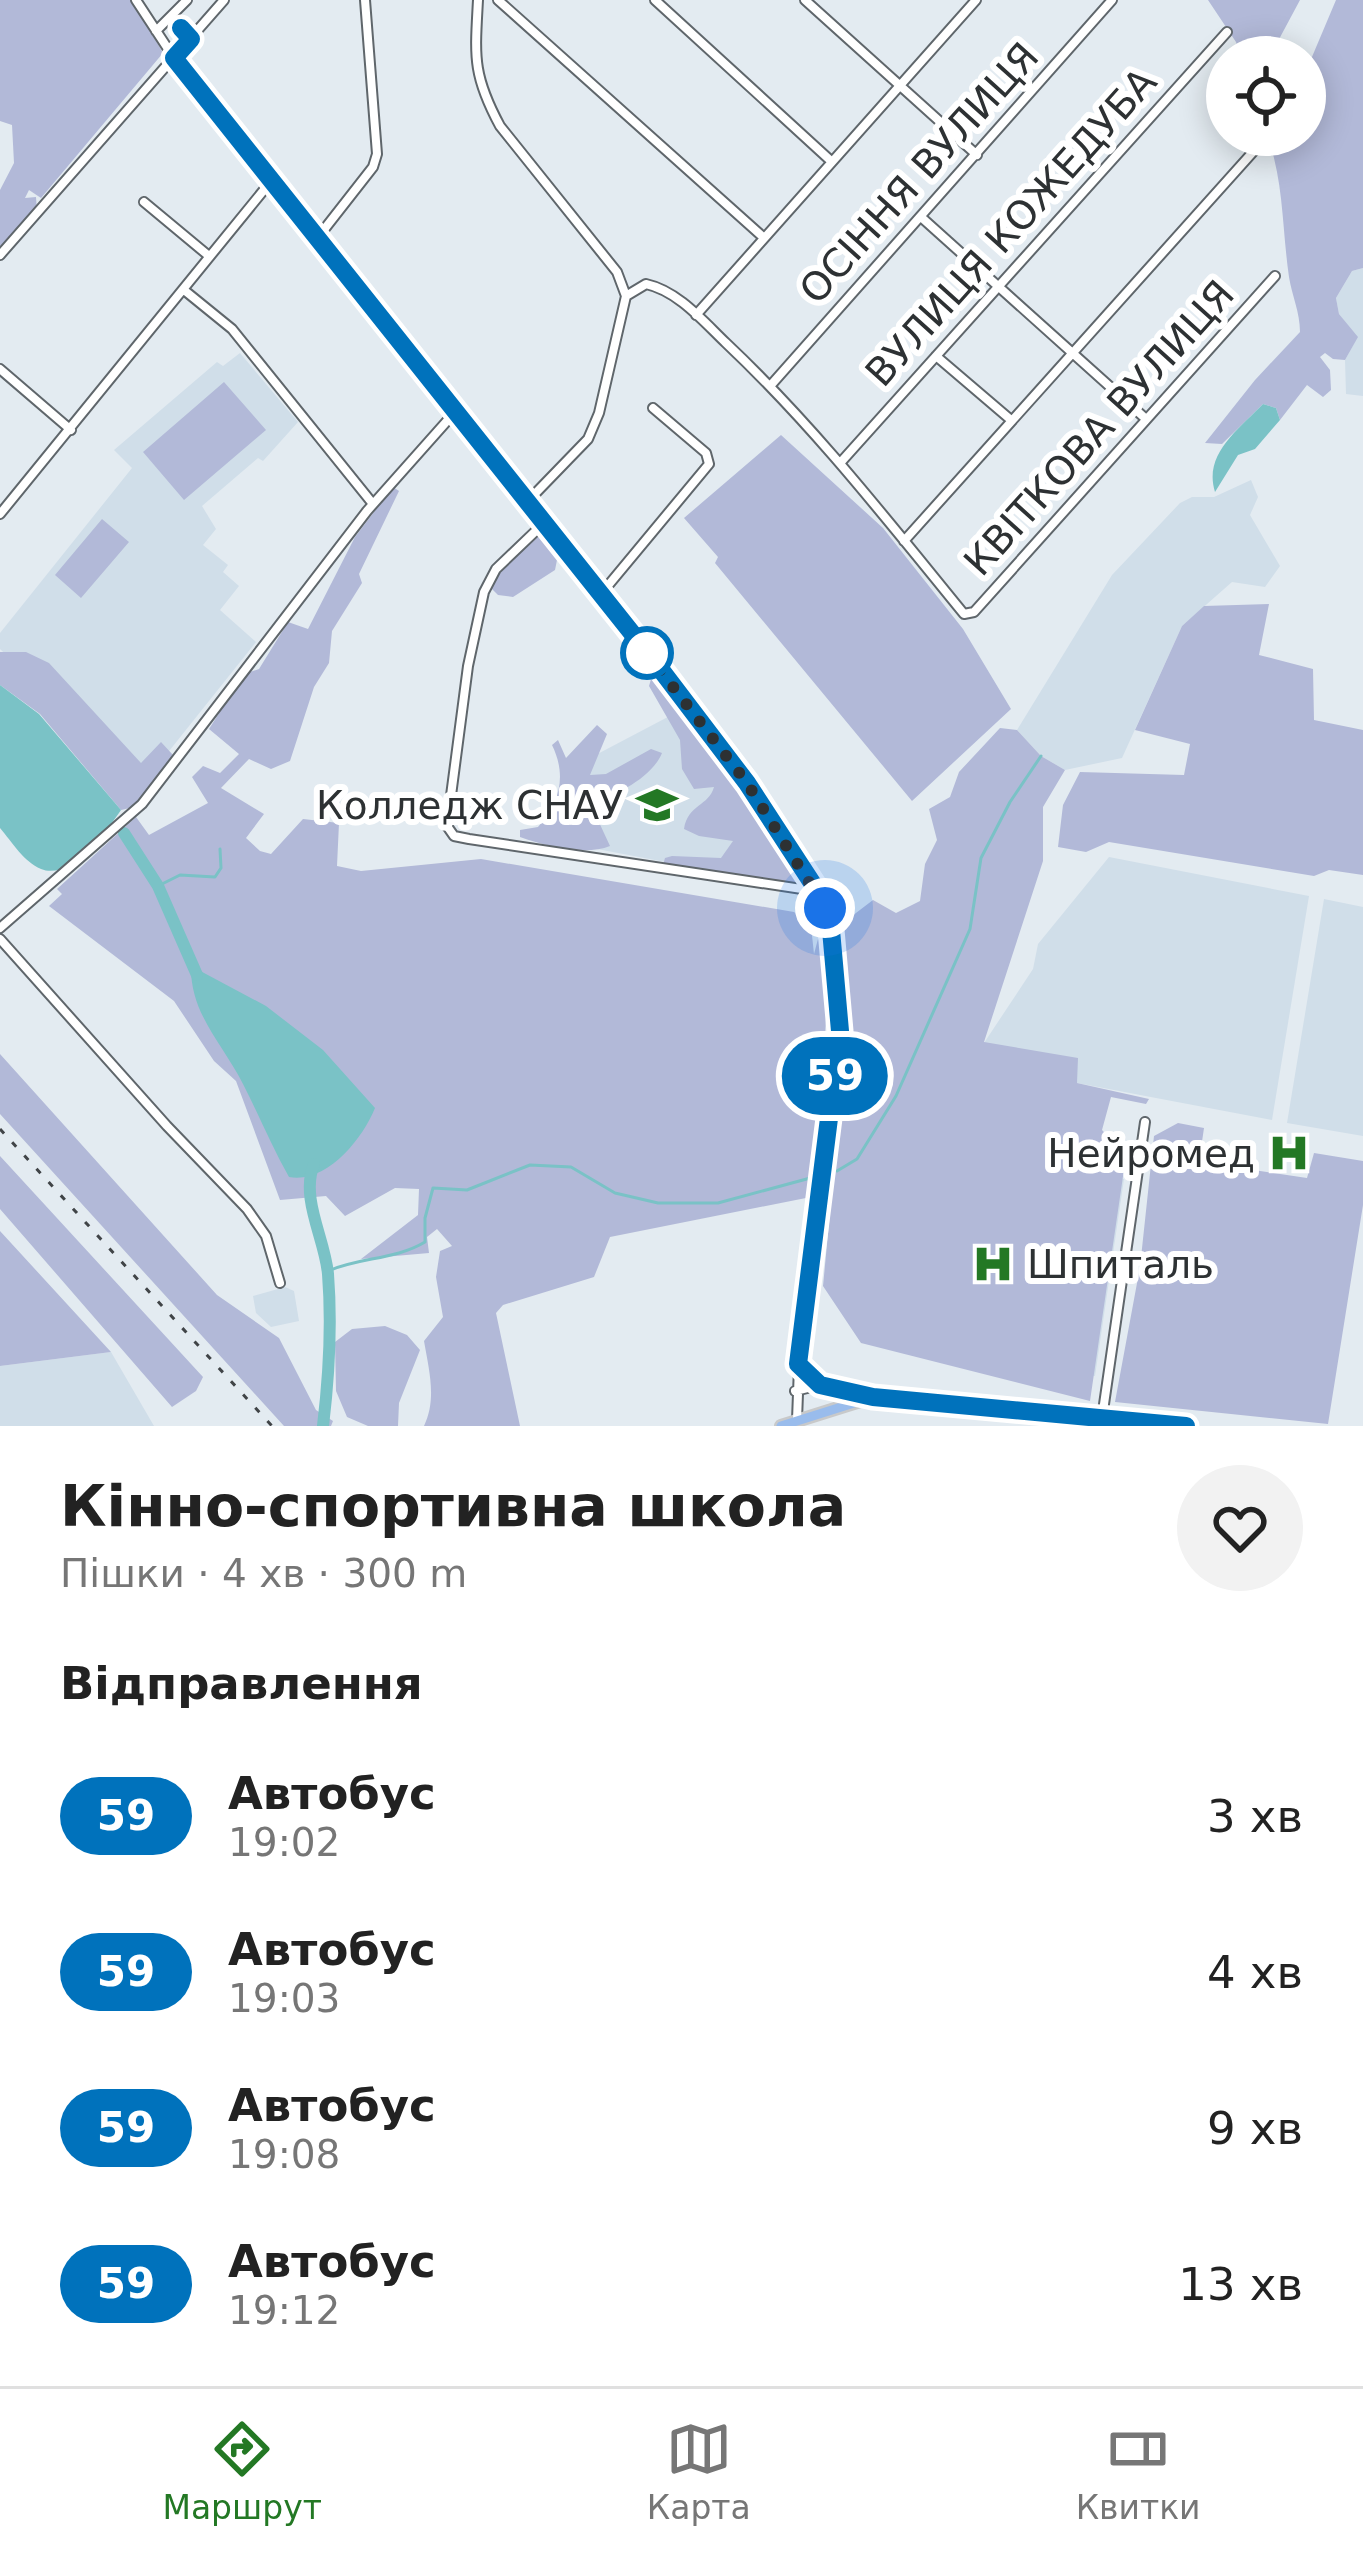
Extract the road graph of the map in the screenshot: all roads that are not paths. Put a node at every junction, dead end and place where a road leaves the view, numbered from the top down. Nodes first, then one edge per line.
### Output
1 (136, 0) edge
2 (187, 0) edge
3 (224, 0) edge
4 (365, 0) edge
5 (478, 0) edge
6 (499, 0) edge
7 (655, 0) edge
8 (805, 0) edge
9 (976, 0) edge
10 (1112, 0) edge
11 (156, 31) junction
12 (1226, 32) dead end
13 (174, 58) junction
14 (898, 87) junction
15 (976, 155) junction
16 (1249, 156) edge
17 (831, 161) junction
18 (272, 180) junction
19 (144, 202) dead end
20 (920, 217) junction
21 (319, 236) junction
22 (763, 238) junction
23 (0, 255) edge
24 (209, 256) junction
25 (1275, 276) dead end
26 (995, 286) junction
27 (184, 290) junction
28 (626, 296) junction
29 (696, 315) junction
30 (1070, 353) junction
31 (936, 356) junction
32 (0, 369) edge
33 (771, 385) junction
34 (653, 408) dead end
35 (455, 412) junction
36 (1146, 418) junction
37 (1011, 420) junction
38 (71, 430) junction
39 (841, 462) junction
40 (527, 502) junction
41 (373, 504) junction
42 (0, 514) edge
43 (544, 524) junction
44 (904, 541) junction
45 (601, 595) junction
46 (818, 892) junction
47 (0, 928) edge
48 (0, 939) edge
49 (1145, 1122) dead end
50 (280, 1283) dead end
51 (798, 1364) junction
52 (820, 1385) junction
53 (795, 1391) junction
54 (873, 1397) junction
55 (1102, 1418) junction
56 (797, 1420) junction
57 (1170, 1425) edge
58 (781, 1426) edge
59 (1186, 1426) edge

1 - 11 street
2 - 11 street
3 - 13 street
4 - 21 street
5 - 28 street
6 - 22 street
7 - 17 street
8 - 14 street
9 - 14 street
10 - 15 street, ОСІННЯ ВУЛИЦЯ
11 - 13 street
12 - 26 street, ВУЛИЦЯ КОЖЕДУБА
13 - 18 street
13 - 23 street
14 - 15 street
14 - 17 street
15 - 20 street, ОСІННЯ ВУЛИЦЯ
16 - 30 street
17 - 22 street
18 - 21 street
18 - 24 street
19 - 24 street
20 - 26 street
20 - 33 street, ОСІННЯ ВУЛИЦЯ
21 - 35 street
22 - 29 street
24 - 27 street
25 - 36 street, КВІТКОВА ВУЛИЦЯ
26 - 30 street
26 - 31 street, ВУЛИЦЯ КОЖЕДУБА
27 - 38 street
27 - 41 street
28 - 29 street
28 - 40 street
29 - 33 street
30 - 36 street
30 - 37 street
31 - 37 street
31 - 39 street, ВУЛИЦЯ КОЖЕДУБА
32 - 38 street
33 - 39 street
34 - 45 street
35 - 40 street
35 - 41 street
36 - 44 street, КВІТКОВА ВУЛИЦЯ
37 - 44 street
38 - 42 street
39 - 44 street
40 - 43 street
41 - 47 street
43 - 45 street
43 - 46 street
45 - 46 street
46 - 51 street
48 - 50 street
49 - 55 street
51 - 52 street
51 - 53 street
52 - 53 street
52 - 54 street
53 - 56 street
54 - 55 main road
54 - 56 main road
55 - 57 main road
56 - 58 main road
57 - 59 main road

